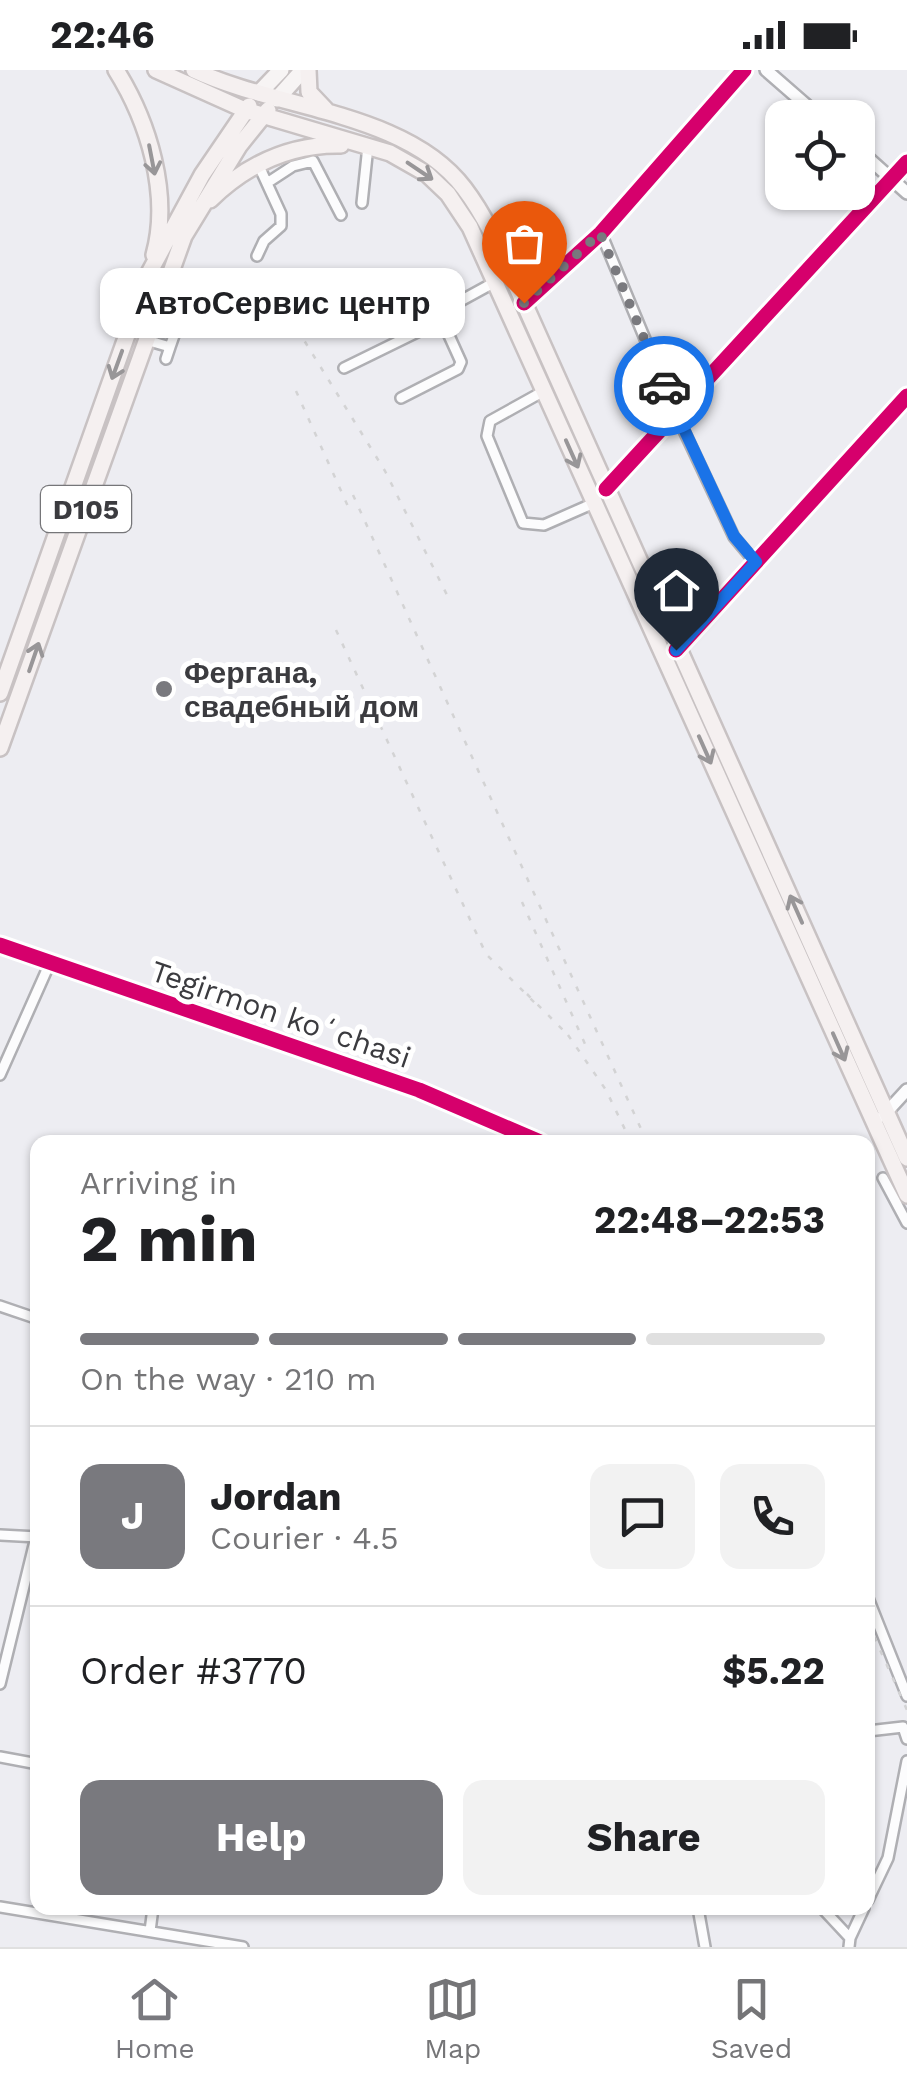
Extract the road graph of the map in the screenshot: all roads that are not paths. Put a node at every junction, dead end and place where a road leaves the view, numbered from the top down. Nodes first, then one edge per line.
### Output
1 (116, 70) edge
2 (156, 70) edge
3 (194, 70) edge
4 (281, 70) edge
5 (305, 70) edge
6 (744, 70) edge
7 (766, 70) edge
8 (259, 93) junction
9 (277, 99) junction
10 (800, 100) edge
11 (245, 110) junction
12 (263, 116) junction
13 (333, 116) junction
14 (366, 145) junction
15 (907, 162) edge
16 (258, 164) junction
17 (875, 165) edge
18 (891, 179) junction
19 (267, 182) junction
20 (907, 193) edge
21 (362, 203) dead end
22 (196, 213) junction
23 (342, 215) dead end
24 (600, 233) junction
25 (257, 256) dead end
26 (149, 273) junction
27 (494, 282) junction
28 (524, 303) junction
29 (184, 304) dead end
30 (509, 314) junction
31 (442, 320) junction
32 (146, 340) junction
33 (170, 348) junction
34 (166, 359) dead end
35 (344, 368) dead end
36 (544, 391) junction
37 (907, 396) edge
38 (401, 398) dead end
39 (676, 416) junction
40 (606, 489) junction
41 (594, 503) junction
42 (756, 562) junction
43 (676, 650) junction
44 (0, 693) edge
45 (0, 748) edge
46 (0, 945) edge
47 (50, 965) junction
48 (0, 1075) edge
49 (907, 1090) edge
50 (880, 1118) junction
51 (524, 1135) edge
52 (907, 1158) edge
53 (883, 1178) dead end
54 (907, 1195) edge
55 (907, 1222) edge
56 (0, 1306) edge
57 (30, 1316) edge
58 (0, 1535) edge
59 (30, 1537) edge
60 (30, 1565) edge
61 (875, 1616) edge
62 (0, 1684) edge
63 (907, 1696) edge
64 (875, 1730) edge
65 (907, 1739) edge
66 (0, 1757) edge
67 (907, 1761) edge
68 (30, 1763) edge
69 (875, 1885) edge
70 (0, 1907) edge
71 (30, 1912) edge
72 (50, 1915) edge
73 (153, 1915) edge
74 (699, 1915) edge
75 (828, 1915) edge
76 (861, 1915) edge
77 (150, 1931) junction
78 (850, 1943) edge
79 (243, 1947) edge
80 (705, 1947) edge

1 -> 26 highway
2 - 11 highway
3 - 8 highway
4 - 8 main road
5 - 9 main road
5 - 13 highway
6 - 24 street
7 - 10 street
8 - 9 highway
8 - 11 highway, D105
9 - 12 highway, D105
9 - 13 highway
11 - 12 highway
11 - 26 highway, D105
12 - 14 highway
12 - 22 highway, D105
13 - 28 highway
14 - 16 highway
14 - 21 street
14 -> 27 highway
15 - 18 street
16 - 19 street
16 - 22 highway
17 - 18 street
18 - 20 street
18 - 39 street
19 - 23 street
19 - 25 street
22 - 32 highway, D105
24 - 28 street
24 - 39 street
26 -> 44 highway, D105
27 - 30 highway
27 - 31 street
28 - 30 main road
28 - 40 highway
29 - 33 street
30 - 36 highway
31 - 35 street
31 - 38 street
32 - 33 street
45 -> 32 highway, D105
33 - 34 street
36 -> 41 highway
36 - 41 street
37 - 42 street
39 - 40 street
39 - 42 street
40 - 43 highway
41 -> 50 highway
42 - 43 street
50 -> 43 highway
46 - 47 street, Tegirmon koʻchasi
47 - 48 street
47 - 51 street, Tegirmon koʻchasi
49 - 50 street
50 - 52 highway
50 - 54 highway
53 - 55 street
56 - 57 street
58 - 59 street
60 - 62 street
61 - 63 street
64 - 65 street
66 - 68 street
67 - 69 street
70 - 71 street
72 - 77 street
73 - 77 street
74 - 80 street
75 - 78 street
76 - 78 street
77 - 79 street

